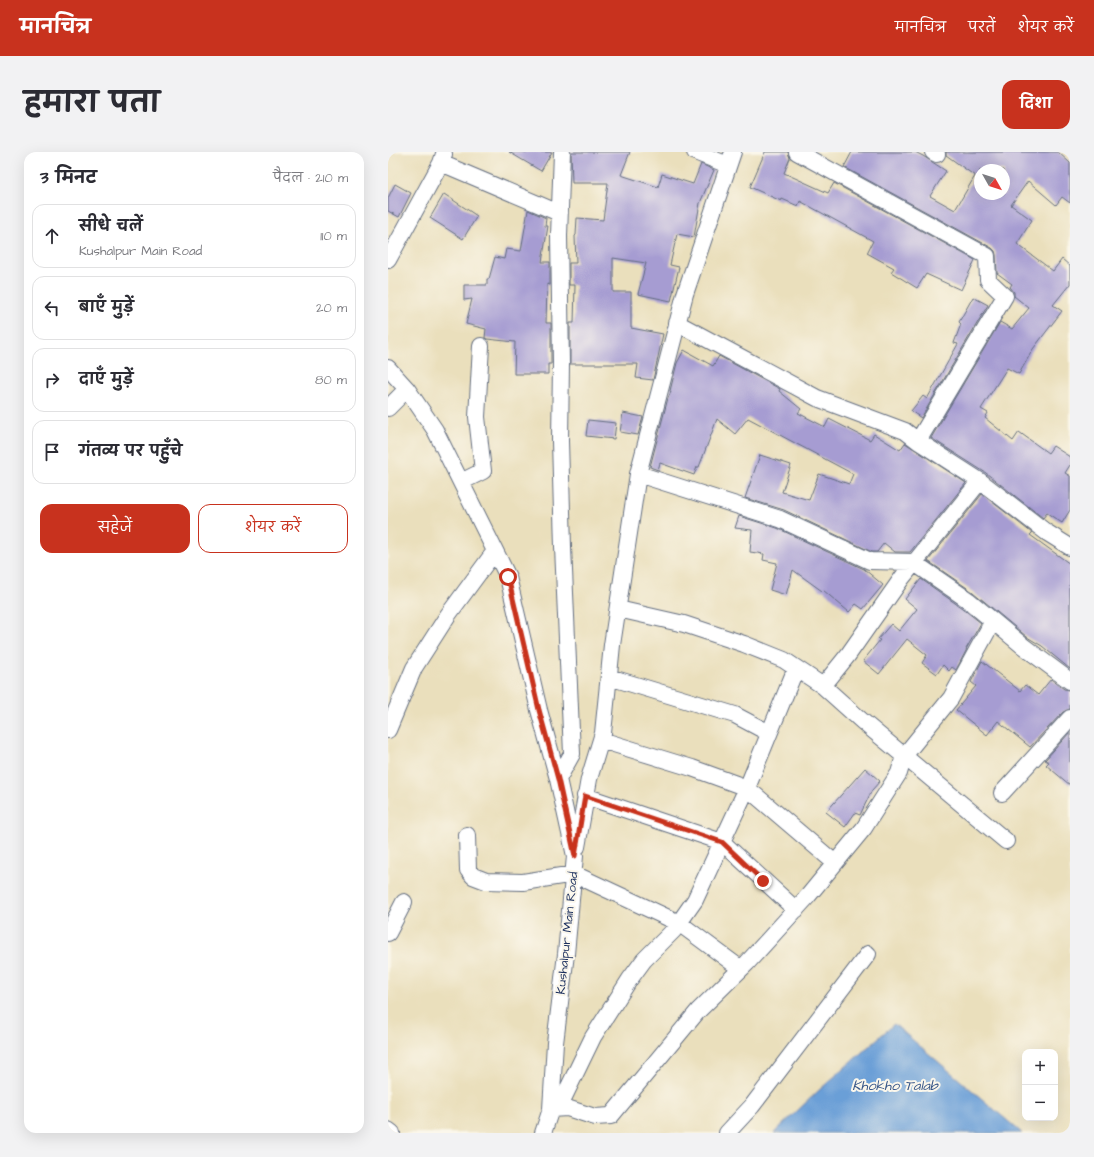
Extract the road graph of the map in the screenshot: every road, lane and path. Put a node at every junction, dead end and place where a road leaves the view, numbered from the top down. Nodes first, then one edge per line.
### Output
1 (562, 152) edge
2 (695, 152) edge
3 (797, 152) edge
4 (443, 157) edge
5 (730, 158) edge
6 (560, 213) junction
7 (388, 260) edge
8 (677, 323) junction
9 (481, 346) dead end
10 (388, 368) edge
11 (407, 389) junction
12 (388, 408) edge
13 (918, 441) junction
14 (638, 474) junction
15 (980, 481) junction
16 (461, 482) junction
17 (1070, 547) edge
18 (495, 551) junction
19 (914, 562) junction
20 (618, 609) junction
21 (993, 620) junction
22 (796, 668) junction
23 (609, 677) junction
24 (1070, 681) edge
25 (823, 686) junction
26 (1070, 718) edge
27 (388, 730) edge
28 (769, 733) junction
29 (601, 740) junction
30 (904, 756) junction
31 (558, 779) junction
32 (747, 788) junction
33 (1002, 793) dead end
34 (585, 796) junction
35 (467, 835) dead end
36 (1006, 841) dead end
37 (722, 842) junction
38 (575, 856) junction
39 (835, 863) junction
40 (574, 874) junction
41 (404, 902) dead end
42 (796, 910) junction
43 (679, 923) junction
44 (388, 933) edge
45 (868, 954) dead end
46 (740, 969) junction
47 (551, 1109) junction
48 (388, 1130) edge
49 (392, 1133) edge
50 (543, 1133) edge
51 (727, 1133) edge

1 - 6 street
2 - 5 street
3 - 13 street
4 - 6 street
4 - 7 street
5 - 8 street
6 - 31 street
8 - 13 street
8 - 14 street
9 - 16 street
10 - 11 street, Kushalpur Main Road
11 - 12 street
11 - 16 street, Kushalpur Main Road
13 - 15 street
14 - 19 street
14 - 20 street
15 - 17 street
15 - 19 street
16 - 18 street, Kushalpur Main Road
18 - 27 street
18 - 31 street, Kushalpur Main Road
19 - 21 street
19 - 25 street
20 - 22 street
20 - 23 street
21 - 24 street
21 - 30 street
22 - 25 street
22 - 28 street
23 - 28 street
23 - 29 street
25 - 30 street
26 - 33 street
28 - 32 street
29 - 32 street
29 - 34 street
30 - 36 street
30 - 39 street
31 - 38 street, Kushalpur Main Road
32 - 37 street
32 - 39 street
34 - 37 street
34 - 38 street
35 - 40 street
37 - 42 street
37 - 43 street
38 - 40 street, Kushalpur Main Road
39 - 42 street
40 - 43 street
40 - 47 street, Kushalpur Main Road
41 - 44 street
42 - 46 street
43 - 46 street
43 - 47 street
45 - 51 street
46 - 47 street
47 - 50 street, Kushalpur Main Road
48 - 49 street

